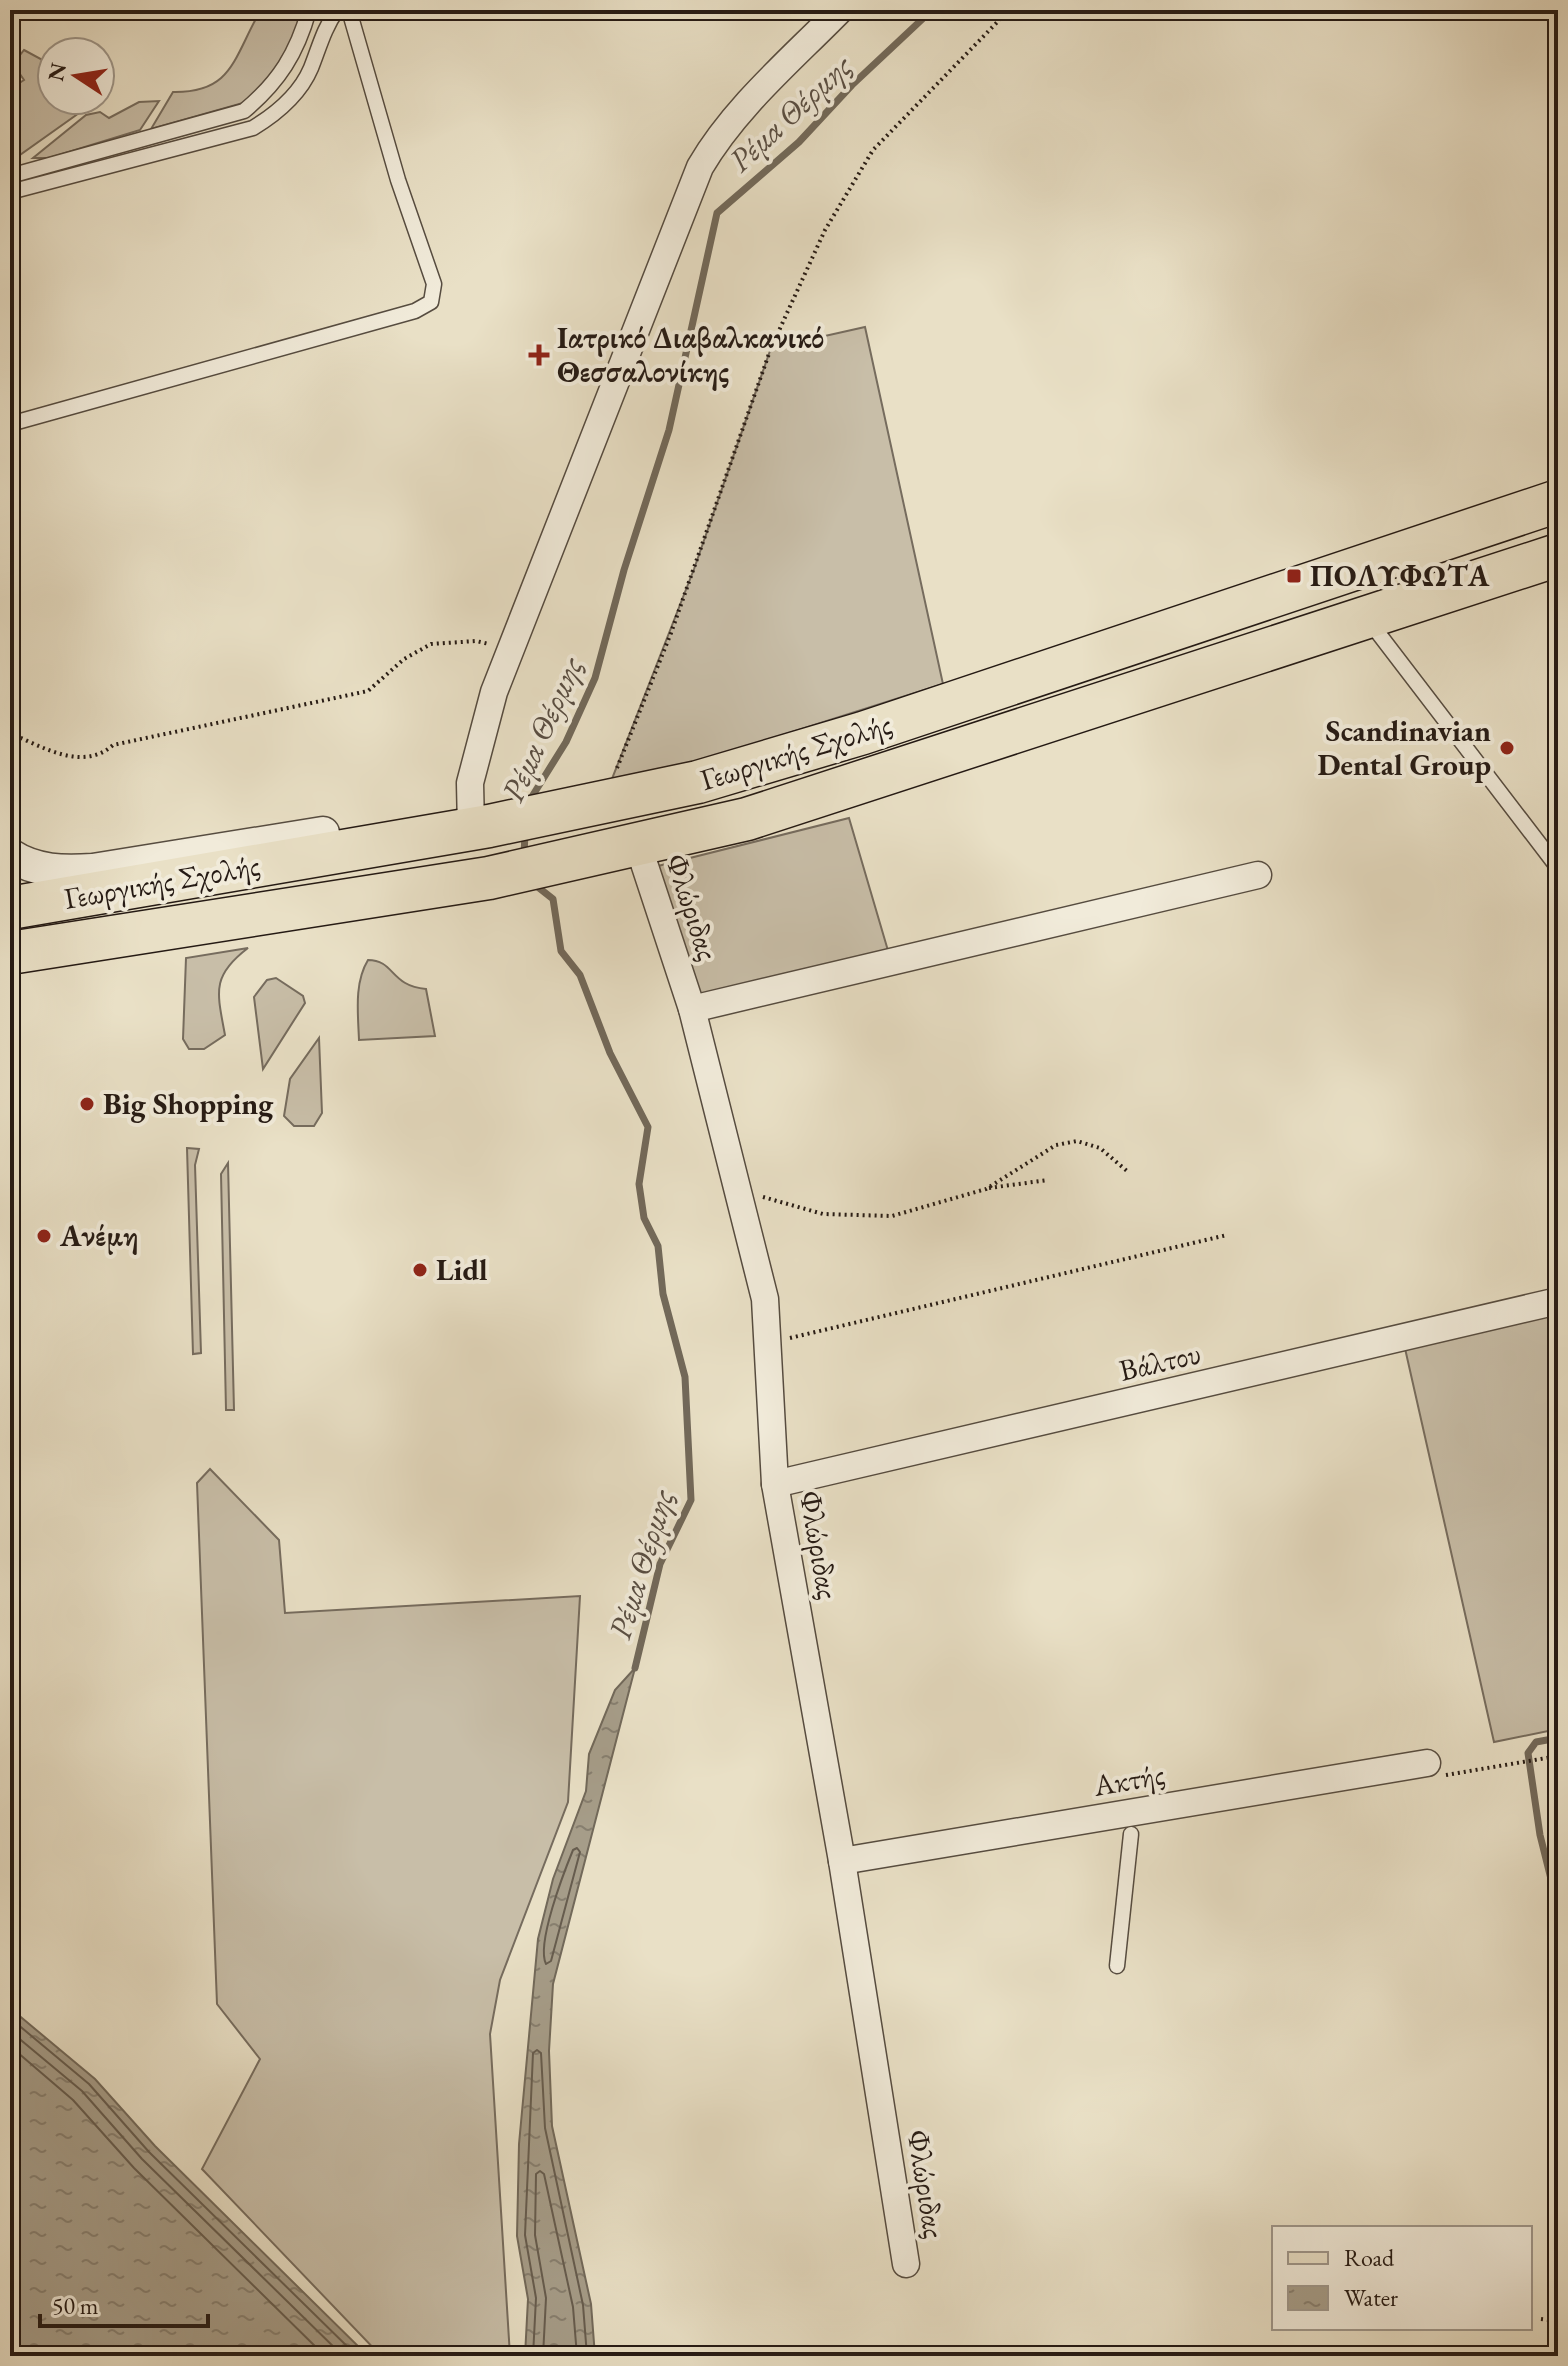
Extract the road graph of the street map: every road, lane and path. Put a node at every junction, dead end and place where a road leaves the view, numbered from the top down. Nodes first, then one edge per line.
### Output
1 (309, 10) edge
2 (337, 10) edge
3 (349, 10) edge
4 (840, 10) edge
5 (1009, 10) edge
6 (10, 176) edge
7 (10, 192) edge
8 (10, 424) edge
9 (1558, 501) edge
10 (1558, 555) edge
11 (1367, 617) junction
12 (509, 651) junction
13 (10, 733) edge
14 (615, 772) dead end
15 (480, 827) junction
16 (638, 845) junction
17 (10, 855) edge
18 (1558, 868) edge
19 (1258, 875) dead end
20 (10, 908) edge
21 (178, 928) junction
22 (10, 953) edge
23 (10, 982) edge
24 (692, 1009) junction
25 (1127, 1171) dead end
26 (1048, 1180) dead end
27 (738, 1189) junction
28 (986, 1189) junction
29 (1227, 1235) dead end
30 (1558, 1301) edge
31 (768, 1343) junction
32 (775, 1484) junction
33 (1558, 1756) edge
34 (1517, 1762) dead end
35 (1427, 1763) dead end
36 (1558, 1814) edge
37 (1558, 1823) edge
38 (1131, 1834) dead end
39 (842, 1861) junction
40 (1117, 1966) dead end
41 (906, 2264) dead end
42 (1541, 2319) dead end
43 (1558, 2321) edge

1 - 6 lane
2 - 7 lane
3 - 8 lane
4 - 12 street
5 - 14 path
9 - 15 main road, Γεωργικής Σχολής
10 - 11 main road, Γεωργικής Σχολής
11 - 16 main road, Γεωργικής Σχολής
11 - 18 lane
12 - 13 path
12 - 15 street
15 - 17 street
15 - 20 main road, Γεωργικής Σχολής
16 - 21 main road, Γεωργικής Σχολής
16 - 24 street, Φλώριδας
19 - 24 street
21 - 22 main road, Γεωργικής Σχολής
21 - 23 main road
24 - 27 street, Φλώριδας
25 - 28 path
26 - 28 path
27 - 28 path
27 - 31 street, Φλώριδας
29 - 31 path
30 - 32 street, Βάλτου
31 - 32 street, Φλώριδας
32 - 39 street, Φλώριδας
33 - 34 path
35 - 39 street, Ακτής
36 - 37 path
38 - 40 lane
39 - 41 street, Φλώριδας
42 - 43 path

